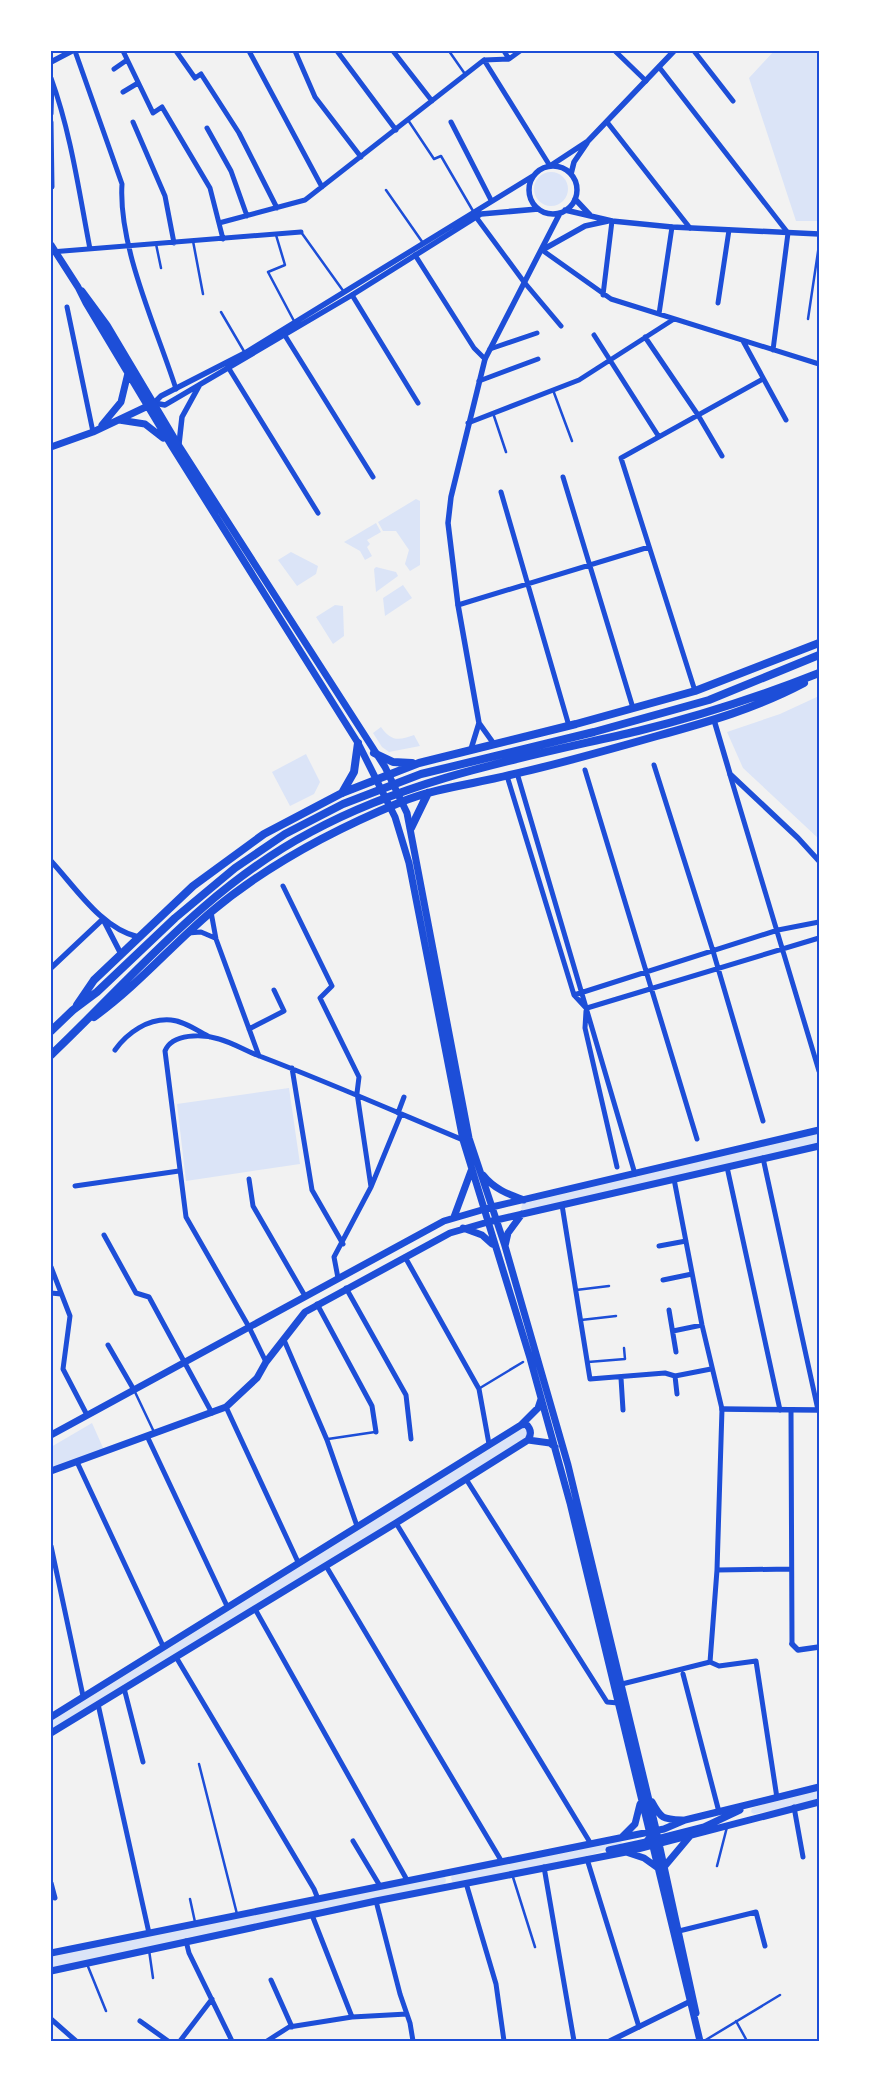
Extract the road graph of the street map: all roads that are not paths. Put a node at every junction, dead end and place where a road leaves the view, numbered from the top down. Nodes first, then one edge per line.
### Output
1 (74, 51) edge
2 (123, 51) edge
3 (176, 51) edge
4 (249, 51) edge
5 (295, 51) edge
6 (337, 51) edge
7 (393, 51) edge
8 (449, 51) edge
9 (504, 51) edge
10 (520, 51) edge
11 (615, 51) edge
12 (674, 51) edge
13 (694, 51) edge
14 (509, 59) junction
15 (128, 60) junction
16 (484, 60) junction
17 (51, 62) edge
18 (659, 67) junction
19 (114, 69) dead end
20 (466, 75) junction
21 (52, 79) edge
22 (646, 80) junction
23 (138, 83) junction
24 (123, 92) dead end
25 (432, 101) junction
26 (733, 101) dead end
27 (51, 114) edge
28 (408, 120) junction
29 (51, 122) edge
30 (133, 122) dead end
31 (451, 122) dead end
32 (607, 122) junction
33 (207, 128) dead end
34 (396, 130) junction
35 (588, 141) junction
36 (361, 157) junction
37 (550, 166) junction
38 (571, 174) junction
39 (533, 176) junction
40 (52, 187) edge
41 (322, 187) junction
42 (386, 190) dead end
43 (575, 199) junction
44 (491, 200) junction
45 (277, 208) junction
46 (538, 209) junction
47 (563, 212) junction
48 (477, 213) junction
49 (590, 215) junction
50 (247, 216) junction
51 (612, 220) junction
52 (219, 223) junction
53 (672, 227) junction
54 (690, 228) junction
55 (729, 230) junction
56 (301, 232) joint
57 (788, 233) junction
58 (276, 234) junction
59 (819, 234) edge
60 (223, 239) junction
61 (193, 241) junction
62 (174, 243) junction
63 (156, 244) junction
64 (424, 244) junction
65 (51, 245) edge
66 (819, 245) edge
67 (129, 246) junction
68 (90, 250) junction
69 (542, 250) junction
70 (53, 252) edge
71 (415, 255) junction
72 (161, 268) dead end
73 (524, 282) junction
74 (78, 287) junction
75 (345, 293) junction
76 (203, 294) dead end
77 (352, 295) junction
78 (603, 295) junction
79 (718, 303) dead end
80 (67, 307) dead end
81 (221, 312) dead end
82 (659, 314) junction
83 (674, 319) junction
84 (808, 319) dead end
85 (295, 323) junction
86 (561, 326) dead end
87 (537, 333) dead end
88 (284, 334) junction
89 (594, 335) dead end
90 (644, 337) junction
91 (743, 340) junction
92 (490, 348) junction
93 (773, 350) junction
94 (245, 353) junction
95 (538, 358) dead end
96 (485, 359) junction
97 (611, 361) junction
98 (819, 364) edge
99 (228, 367) junction
100 (128, 373) junction
101 (763, 379) junction
102 (479, 381) junction
103 (199, 385) junction
104 (176, 389) junction
105 (553, 390) junction
106 (418, 403) dead end
107 (151, 404) junction
108 (493, 413) junction
109 (698, 415) junction
110 (119, 420) junction
111 (786, 420) dead end
112 (468, 423) junction
113 (95, 431) junction
114 (660, 437) junction
115 (572, 441) dead end
116 (175, 446) junction
117 (51, 447) edge
118 (506, 452) dead end
119 (722, 456) dead end
120 (373, 477) dead end
121 (562, 477) dead end
122 (501, 492) dead end
123 (318, 513) dead end
124 (649, 547) junction
125 (588, 566) junction
126 (528, 584) junction
127 (458, 605) junction
128 (819, 643) edge
129 (819, 655) edge
130 (819, 674) edge
131 (695, 691) junction
132 (633, 708) junction
133 (714, 720) junction
134 (479, 723) junction
135 (569, 726) junction
136 (358, 743) junction
137 (494, 744) junction
138 (471, 749) junction
139 (374, 753) junction
140 (419, 763) junction
141 (654, 765) dead end
142 (585, 770) dead end
143 (517, 773) junction
144 (388, 774) junction
145 (730, 774) junction
146 (508, 776) junction
147 (377, 778) junction
148 (342, 792) junction
149 (428, 792) junction
150 (402, 801) junction
151 (391, 806) junction
152 (529, 815) junction
153 (520, 818) junction
154 (356, 820) junction
155 (411, 828) junction
156 (819, 860) edge
157 (51, 861) edge
158 (283, 886) dead end
159 (211, 912) junction
160 (103, 919) junction
161 (819, 922) edge
162 (778, 930) junction
163 (187, 933) junction
164 (138, 937) junction
165 (819, 938) edge
166 (216, 939) junction
167 (782, 949) junction
168 (713, 951) junction
169 (121, 954) junction
170 (51, 968) edge
171 (717, 968) junction
172 (646, 972) junction
173 (650, 989) junction
174 (274, 990) dead end
175 (583, 992) junction
176 (574, 995) junction
177 (586, 1008) junction
178 (73, 1010) junction
179 (83, 1025) junction
180 (249, 1029) junction
181 (51, 1031) edge
182 (213, 1038) junction
183 (114, 1050) dead end
184 (51, 1055) edge
185 (259, 1056) junction
186 (292, 1068) junction
187 (819, 1071) edge
188 (357, 1093) junction
189 (404, 1098) dead end
190 (400, 1114) junction
191 (763, 1121) dead end
192 (819, 1130) edge
193 (466, 1139) junction
194 (697, 1139) dead end
195 (819, 1146) edge
196 (764, 1158) junction
197 (617, 1166) dead end
198 (727, 1167) junction
199 (475, 1170) junction
200 (180, 1171) junction
201 (635, 1174) junction
202 (248, 1179) dead end
203 (674, 1179) junction
204 (75, 1186) dead end
205 (370, 1187) junction
206 (524, 1200) junction
207 (562, 1205) junction
208 (492, 1207) junction
209 (483, 1209) junction
210 (522, 1214) junction
211 (454, 1217) junction
212 (496, 1220) junction
213 (488, 1222) junction
214 (462, 1228) junction
215 (104, 1235) dead end
216 (686, 1241) junction
217 (342, 1244) junction
218 (505, 1246) junction
219 (659, 1246) dead end
220 (497, 1250) junction
221 (405, 1256) junction
222 (51, 1266) edge
223 (692, 1274) junction
224 (338, 1278) junction
225 (664, 1280) dead end
226 (609, 1286) dead end
227 (346, 1288) junction
228 (576, 1290) junction
229 (51, 1293) edge
230 (61, 1294) junction
231 (305, 1296) junction
232 (317, 1304) junction
233 (669, 1310) dead end
234 (616, 1316) dead end
235 (581, 1320) junction
236 (702, 1326) junction
237 (249, 1327) junction
238 (673, 1331) junction
239 (284, 1340) junction
240 (108, 1345) dead end
241 (624, 1348) dead end
242 (676, 1352) dead end
243 (185, 1362) junction
244 (266, 1362) junction
245 (523, 1362) dead end
246 (588, 1362) junction
247 (711, 1369) junction
248 (675, 1376) junction
249 (621, 1378) junction
250 (479, 1389) junction
251 (134, 1390) junction
252 (677, 1394) dead end
253 (541, 1398) junction
254 (226, 1407) junction
255 (722, 1409) junction
256 (622, 1410) dead end
257 (780, 1410) junction
258 (791, 1410) junction
259 (818, 1410) edge
260 (212, 1413) junction
261 (87, 1415) junction
262 (520, 1425) junction
263 (376, 1432) joint
264 (155, 1433) junction
265 (51, 1435) edge
266 (147, 1436) junction
267 (411, 1439) dead end
268 (327, 1440) junction
269 (528, 1440) junction
270 (489, 1444) junction
271 (555, 1447) junction
272 (76, 1462) junction
273 (51, 1471) edge
274 (466, 1479) junction
275 (396, 1523) junction
276 (357, 1526) junction
277 (51, 1546) edge
278 (298, 1562) junction
279 (326, 1566) junction
280 (791, 1569) junction
281 (717, 1570) junction
282 (227, 1606) junction
283 (255, 1609) junction
284 (792, 1644) joint
285 (163, 1646) junction
286 (819, 1647) edge
287 (176, 1657) junction
288 (710, 1662) junction
289 (683, 1674) dead end
290 (622, 1684) junction
291 (124, 1688) junction
292 (84, 1696) junction
293 (618, 1703) junction
294 (98, 1704) junction
295 (51, 1717) edge
296 (51, 1732) edge
297 (143, 1762) dead end
298 (199, 1764) dead end
299 (819, 1787) edge
300 (785, 1796) junction
301 (644, 1797) junction
302 (777, 1798) junction
303 (819, 1802) edge
304 (744, 1807) junction
305 (792, 1808) junction
306 (719, 1812) junction
307 (685, 1820) junction
308 (727, 1825) junction
309 (690, 1835) junction
310 (622, 1837) junction
311 (652, 1838) junction
312 (353, 1841) dead end
313 (591, 1844) junction
314 (626, 1852) junction
315 (803, 1857) dead end
316 (587, 1859) junction
317 (502, 1862) junction
318 (571, 1862) junction
319 (717, 1866) dead end
320 (544, 1867) junction
321 (661, 1868) junction
322 (454, 1871) junction
323 (443, 1873) junction
324 (512, 1874) junction
325 (408, 1880) junction
326 (51, 1883) edge
327 (466, 1883) junction
328 (380, 1886) junction
329 (454, 1886) junction
330 (444, 1888) junction
331 (55, 1898) dead end
332 (190, 1899) dead end
333 (318, 1899) junction
334 (376, 1901) junction
335 (312, 1915) junction
336 (237, 1916) junction
337 (196, 1924) junction
338 (679, 1931) junction
339 (149, 1933) junction
340 (205, 1937) junction
341 (186, 1941) junction
342 (765, 1946) dead end
343 (535, 1947) dead end
344 (148, 1949) junction
345 (51, 1953) edge
346 (87, 1962) junction
347 (51, 1971) edge
348 (153, 1978) dead end
349 (271, 1980) dead end
350 (780, 1994) dead end
351 (212, 1999) junction
352 (689, 2002) junction
353 (106, 2011) dead end
354 (407, 2014) junction
355 (352, 2017) junction
356 (51, 2019) edge
357 (140, 2021) dead end
358 (736, 2021) junction
359 (292, 2027) junction
360 (639, 2027) junction
361 (620, 2039) edge
362 (76, 2041) edge
363 (168, 2041) edge
364 (180, 2041) edge
365 (232, 2041) edge
366 (267, 2041) edge
367 (412, 2041) edge
368 (504, 2041) edge
369 (574, 2041) edge
370 (610, 2041) edge
371 (702, 2041) edge
372 (747, 2041) edge

1 - 17 street
1 - 67 street
2 - 15 street
3 - 45 street
4 - 41 street
5 - 36 street
6 - 34 street
7 - 25 street
8 - 20 lane
9 - 14 street
10 - 14 street
11 - 22 street
12 - 18 street
13 - 26 street
14 - 16 street
15 - 19 street
15 - 23 street
16 - 20 street
16 - 37 street
18 - 22 street
18 - 57 street
20 - 25 street
21 - 27 street
21 - 68 street
22 - 32 street
23 - 24 street
23 - 52 street
25 - 28 street
28 - 34 street
28 - 48 lane
29 - 40 street
30 - 62 street
31 - 44 street
32 - 35 street
32 - 54 street
33 - 50 street
34 - 36 street
35 - 37 street
35 - 38 street
36 - 41 street
37 - 38 street
37 - 39 street
38 - 43 street
39 - 44 street
39 - 46 street
41 - 45 street
42 - 64 lane
43 - 47 street
43 - 49 street
44 - 48 street
45 - 50 street
46 - 47 street
46 - 48 street
47 - 49 street
47 - 69 street
48 - 64 street
48 - 71 street
48 - 73 street
49 - 51 street
50 - 52 street
51 - 53 street
51 - 69 street
51 - 78 street
52 - 60 street
53 - 54 street
53 - 82 street
54 - 55 street
55 - 57 street
55 - 79 street
56 - 58 street
56 - 75 lane
57 - 59 street
57 - 93 street
58 - 60 street
58 - 85 lane
60 - 61 street
61 - 62 street
61 - 76 lane
62 - 63 street
63 - 67 street
63 - 72 lane
64 - 75 street
65 - 70 main road
66 - 84 lane
67 - 68 street
67 - 104 street
68 - 70 street
69 - 73 street
69 - 78 street
70 - 74 main road
71 - 77 street
71 - 96 street
73 - 86 street
73 - 92 street
74 - 100 main road
74 - 107 main road
75 - 85 street
77 - 88 street
77 - 106 street
78 - 82 street
80 - 113 street
81 - 94 lane
82 - 83 street
83 - 90 street
83 - 91 street
85 - 94 street
87 - 92 street
88 - 99 street
88 - 120 street
89 - 97 street
90 - 97 street
90 - 109 street
91 - 93 street
91 - 101 street
92 - 96 street
93 - 98 street
94 - 104 street
95 - 102 street
96 - 102 street
97 - 105 street
97 - 114 street
99 - 103 street
99 - 123 street
100 - 107 main road
100 - 113 main road
101 - 109 street
101 - 111 street
102 - 112 street
103 - 107 street
103 - 116 street
104 - 107 street
105 - 108 street
105 - 115 lane
107 - 110 main road
107 - 116 main road
108 - 112 street
108 - 118 lane
109 - 114 street
109 - 119 street
110 - 113 main road
110 - 116 main road
112 - 127 street
113 - 117 main road
114 - 124 street
116 - 136 main road
116 - 139 main road
121 - 125 street
122 - 126 street
124 - 125 street
124 - 131 street
125 - 126 street
125 - 132 street
126 - 127 street
126 - 135 street
127 - 134 street
128 - 131 main road
129 - 178 main road
130 - 133 main road
130 - 179 main road
131 - 132 main road
132 - 135 main road
133 - 143 main road
133 - 145 street
134 - 137 street
134 - 138 street
135 - 137 main road
136 - 147 main road
136 - 148 main road
137 - 138 main road
138 - 140 main road
139 - 140 main road
139 - 144 main road
140 - 144 main road
140 - 149 main road
141 - 168 street
142 - 172 street
143 - 146 main road
143 - 152 street
144 - 147 main road
144 - 150 main road
145 - 156 street
145 - 162 street
146 - 149 main road
146 - 153 street
147 - 148 main road
147 - 151 main road
148 - 154 main road
148 - 164 main road
149 - 150 main road
149 - 155 main road
150 - 151 main road
150 - 155 main road
151 - 154 main road
151 - 193 main road
152 - 153 street
152 - 175 street
153 - 176 street
154 - 159 main road
155 - 193 main road
157 - 160 street
158 - 188 street
159 - 163 main road
159 - 166 street
160 - 164 street
160 - 169 street
160 - 170 street
161 - 162 street
162 - 167 street
162 - 168 street
163 - 166 street
163 - 179 main road
164 - 169 main road
165 - 167 street
166 - 180 street
167 - 171 street
167 - 187 street
168 - 171 street
168 - 172 street
169 - 178 main road
171 - 173 street
171 - 191 street
172 - 173 street
172 - 175 street
173 - 177 street
173 - 194 street
174 - 180 street
175 - 176 street
175 - 177 street
176 - 177 street
177 - 197 street
177 - 201 street
178 - 181 main road
179 - 184 main road
180 - 185 street
182 - 183 street
182 - 185 street
182 - 200 street
185 - 186 street
186 - 188 street
186 - 217 street
188 - 190 street
188 - 205 street
189 - 190 street
190 - 193 street
190 - 205 street
192 - 201 main road
193 - 199 main road
195 - 196 main road
196 - 198 main road
196 - 259 street
198 - 203 main road
198 - 257 street
199 - 206 main road
199 - 208 main road
199 - 209 main road
199 - 211 main road
200 - 204 street
200 - 237 street
201 - 206 main road
202 - 231 street
203 - 207 main road
203 - 216 street
205 - 217 street
206 - 208 main road
207 - 210 main road
207 - 228 street
208 - 209 main road
208 - 212 main road
209 - 211 main road
209 - 213 main road
210 - 212 main road
210 - 218 main road
211 - 224 main road
212 - 213 main road
212 - 218 main road
213 - 214 main road
213 - 220 main road
214 - 220 main road
214 - 221 main road
215 - 243 street
216 - 219 street
216 - 223 street
217 - 224 street
218 - 290 main road
220 - 253 main road
221 - 227 main road
221 - 250 street
222 - 230 street
223 - 225 street
223 - 236 street
224 - 231 main road
226 - 228 lane
227 - 232 main road
227 - 267 street
228 - 235 street
229 - 230 street
230 - 261 street
231 - 237 main road
232 - 239 main road
232 - 263 street
233 - 238 street
234 - 235 lane
235 - 246 street
236 - 238 street
236 - 247 street
237 - 243 main road
237 - 244 street
238 - 242 street
239 - 244 main road
239 - 268 street
240 - 251 street
241 - 246 lane
243 - 251 main road
243 - 260 street
244 - 254 main road
245 - 250 lane
246 - 249 street
247 - 248 street
247 - 255 street
248 - 249 street
248 - 252 street
249 - 256 street
250 - 270 street
251 - 261 main road
251 - 264 lane
253 - 262 main road
253 - 271 main road
254 - 260 main road
254 - 278 street
255 - 257 street
255 - 281 street
257 - 258 street
258 - 259 street
258 - 280 street
260 - 264 main road
261 - 265 main road
262 - 269 main road
262 - 270 main road
263 - 268 lane
264 - 266 main road
266 - 272 main road
266 - 282 street
268 - 276 street
269 - 271 main road
269 - 274 main road
270 - 276 main road
271 - 293 main road
272 - 273 main road
272 - 285 street
274 - 275 main road
274 - 293 street
275 - 279 main road
275 - 313 street
276 - 278 main road
277 - 292 street
278 - 282 main road
279 - 283 main road
279 - 317 street
280 - 281 street
280 - 284 street
281 - 288 street
282 - 285 main road
283 - 287 main road
283 - 325 street
284 - 286 street
285 - 292 main road
287 - 291 main road
287 - 333 street
288 - 290 street
288 - 302 street
289 - 306 street
290 - 301 main road
291 - 294 main road
291 - 297 street
292 - 295 main road
293 - 301 main road
294 - 296 main road
294 - 339 street
298 - 336 lane
299 - 300 main road
300 - 302 main road
300 - 305 main road
301 - 307 main road
301 - 310 main road
301 - 311 main road
302 - 304 main road
303 - 305 main road
304 - 306 main road
304 - 311 main road
305 - 308 main road
305 - 315 street
306 - 307 main road
307 - 311 main road
308 - 309 main road
308 - 319 lane
309 - 311 main road
309 - 321 main road
310 - 311 main road
310 - 313 main road
311 - 314 main road
311 - 318 main road
311 - 321 main road
312 - 328 street
313 - 317 main road
314 - 316 main road
314 - 321 main road
316 - 318 main road
316 - 360 street
317 - 322 main road
318 - 320 main road
320 - 324 main road
320 - 369 street
321 - 338 main road
321 - 352 main road
322 - 323 main road
322 - 329 main road
323 - 325 main road
323 - 330 main road
324 - 327 main road
324 - 343 lane
325 - 328 main road
326 - 331 street
327 - 329 main road
327 - 368 street
328 - 333 main road
329 - 330 main road
330 - 334 main road
332 - 337 lane
333 - 336 main road
334 - 335 main road
334 - 354 street
335 - 340 main road
335 - 355 street
336 - 337 main road
337 - 339 main road
337 - 340 main road
338 - 342 street
338 - 371 main road
339 - 345 main road
340 - 341 main road
341 - 344 main road
341 - 351 street
344 - 346 main road
344 - 348 lane
346 - 347 main road
346 - 353 lane
349 - 359 street
350 - 358 lane
351 - 364 street
351 - 365 street
352 - 360 street
352 - 371 main road
354 - 355 street
354 - 367 street
355 - 359 street
356 - 362 street
357 - 363 street
358 - 371 lane
358 - 372 lane
359 - 366 street
360 - 361 street
361 - 370 street

